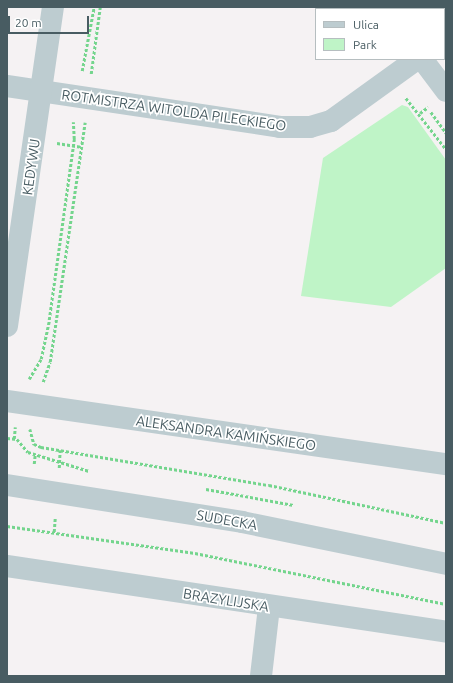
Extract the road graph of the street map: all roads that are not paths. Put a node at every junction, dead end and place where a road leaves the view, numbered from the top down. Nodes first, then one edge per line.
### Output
1 (53, 7) edge
2 (417, 60) edge
3 (423, 60) edge
4 (7, 86) edge
5 (41, 90) junction
6 (446, 91) edge
7 (7, 326) edge
8 (21, 403) edge
9 (446, 464) edge
10 (7, 485) edge
11 (446, 564) edge
12 (7, 566) edge
13 (270, 607) junction
14 (446, 632) edge
15 (260, 676) edge

1 - 5 street, KEDYWU
2 - 5 street, ROTMISTRZA WITOLDA PILECKIEGO
3 - 6 street
4 - 5 street, ROTMISTRZA WITOLDA PILECKIEGO
5 - 7 street, KEDYWU
8 - 9 street, ALEKSANDRA KAMIŃSKIEGO
10 - 11 street, SUDECKA
12 - 13 street, BRAZYLIJSKA
13 - 14 street, BRAZYLIJSKA
13 - 15 street

